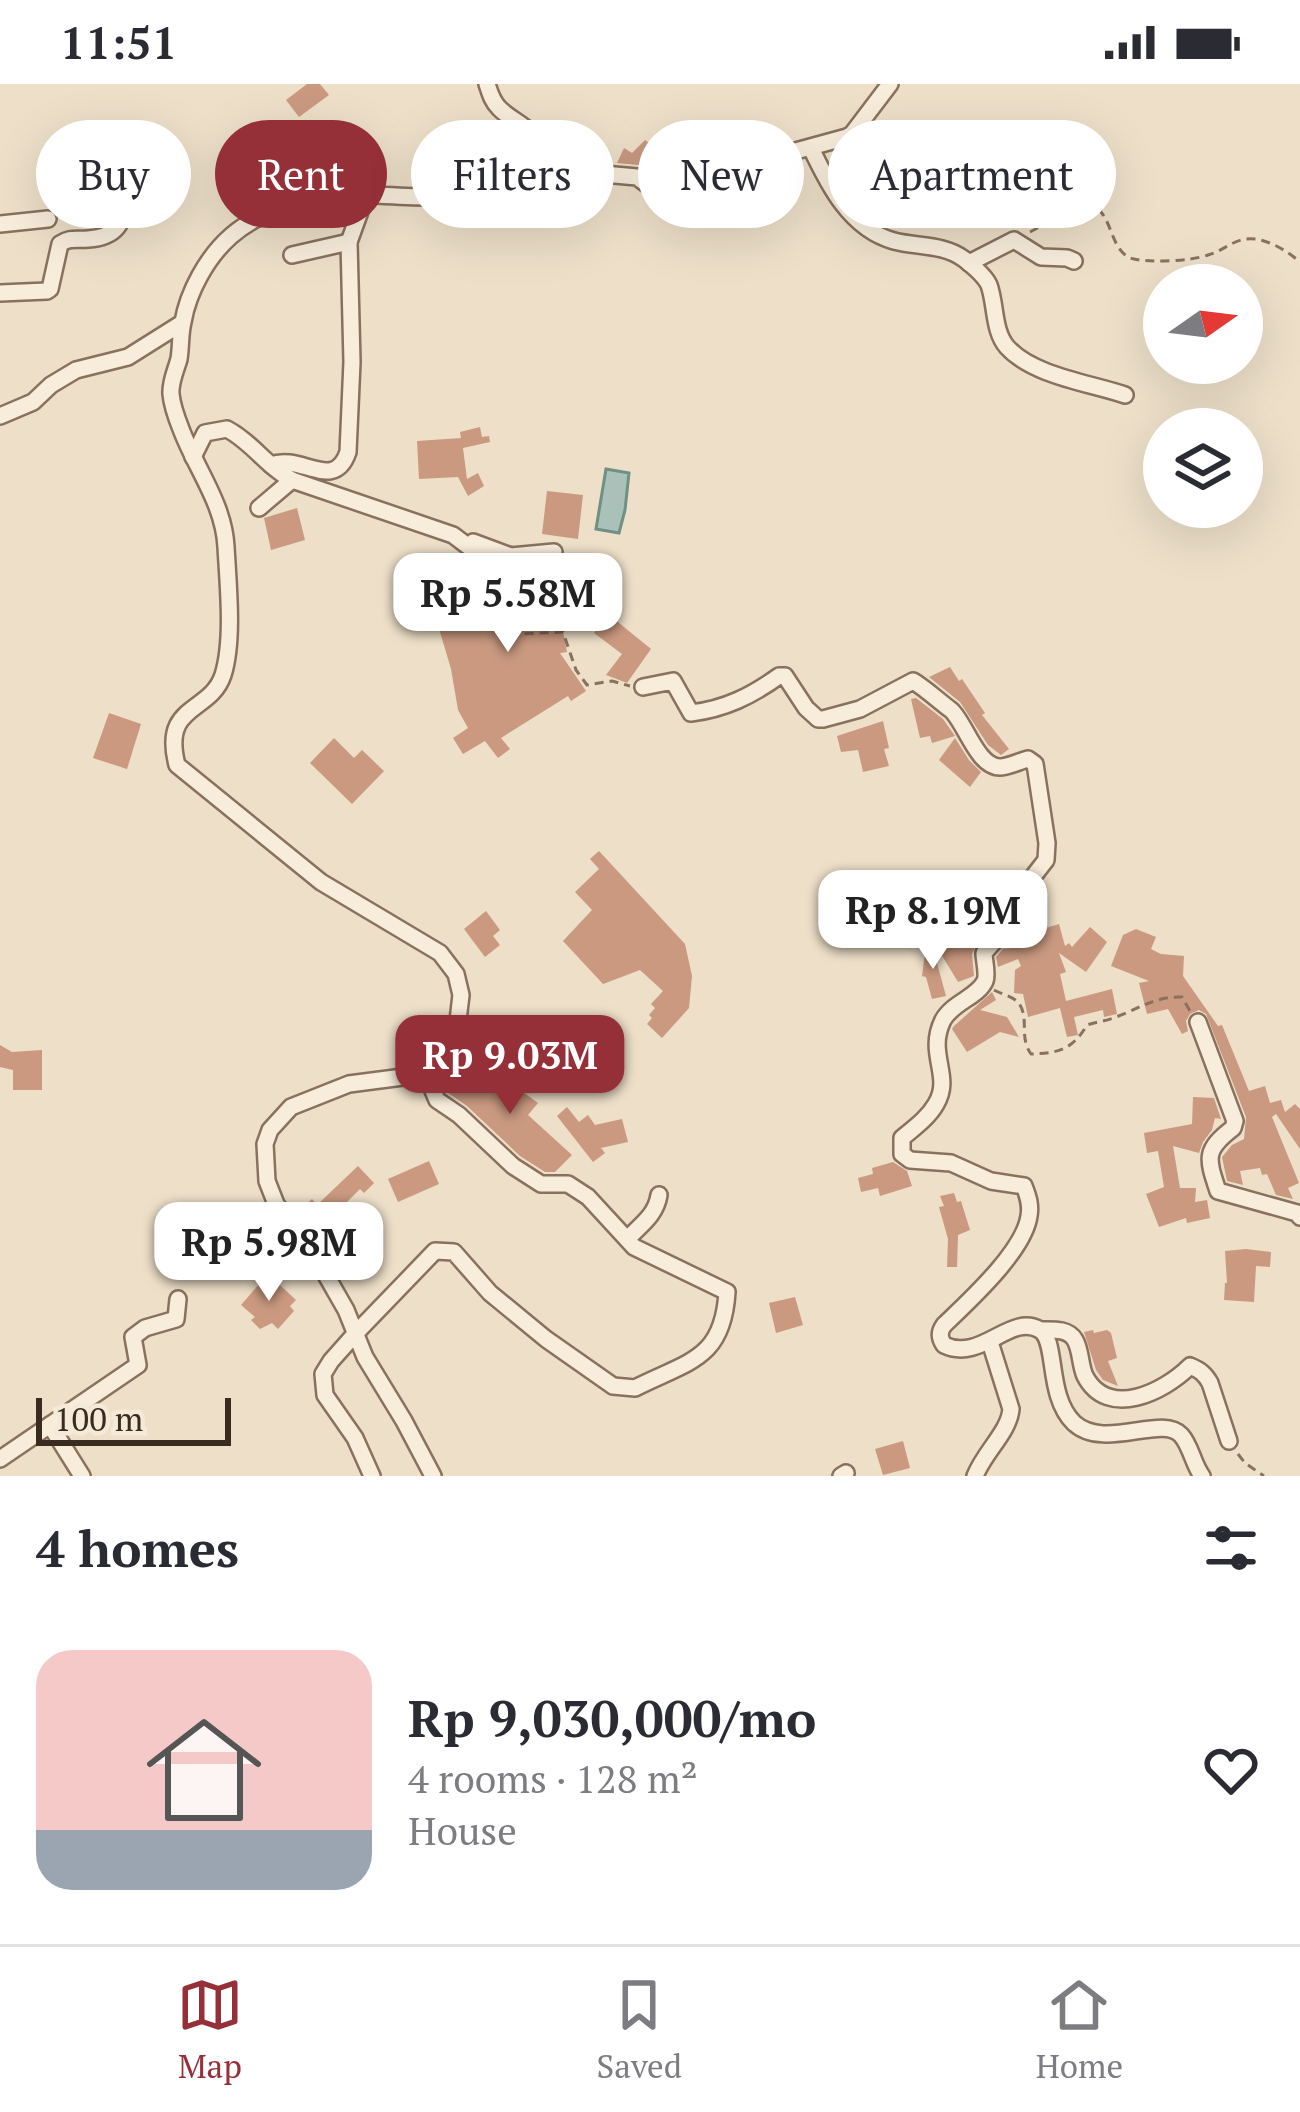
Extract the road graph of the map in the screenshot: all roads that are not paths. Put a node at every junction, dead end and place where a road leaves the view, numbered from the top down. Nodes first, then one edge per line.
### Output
1 (487, 84) edge
2 (890, 84) edge
3 (514, 120) edge
4 (811, 148) junction
5 (614, 174) edge
6 (36, 220) edge
7 (0, 224) edge
8 (118, 228) edge
9 (242, 228) edge
10 (354, 228) edge
11 (349, 242) junction
12 (292, 255) dead end
13 (1074, 261) dead end
14 (969, 263) junction
15 (0, 293) edge
16 (182, 323) junction
17 (1125, 395) dead end
18 (0, 415) edge
19 (193, 457) junction
20 (271, 465) junction
21 (292, 480) junction
22 (260, 508) dead end
23 (453, 535) junction
24 (554, 552) dead end
25 (498, 568) dead end
26 (643, 687) road end
27 (1198, 1022) road end
28 (426, 1074) junction
29 (658, 1195) dead end
30 (1300, 1217) edge
31 (627, 1239) junction
32 (178, 1299) dead end
33 (1040, 1330) junction
34 (355, 1334) junction
35 (990, 1342) junction
36 (50, 1425) junction
37 (1229, 1441) road end
38 (0, 1459) edge
39 (82, 1476) edge
40 (372, 1476) edge
41 (433, 1476) edge
42 (975, 1476) edge
43 (1202, 1476) edge

1 - 3 street
2 - 4 street
4 - 5 street
4 - 14 street
6 - 7 street
8 - 15 street
9 - 16 street
10 - 11 street
11 - 12 street
11 - 20 street
13 - 14 street
14 - 17 street
16 - 18 street
16 - 19 street
19 - 20 street
19 - 28 street
20 - 21 street
21 - 22 street
21 - 23 street
23 - 24 street
23 - 25 street
26 - 35 street
27 - 30 street
28 - 31 street
28 - 34 street
29 - 31 street
31 - 34 street
32 - 36 street
33 - 35 street
33 - 37 street
33 - 43 street
34 - 40 street
34 - 41 street
35 - 42 street
36 - 38 street
36 - 39 street

